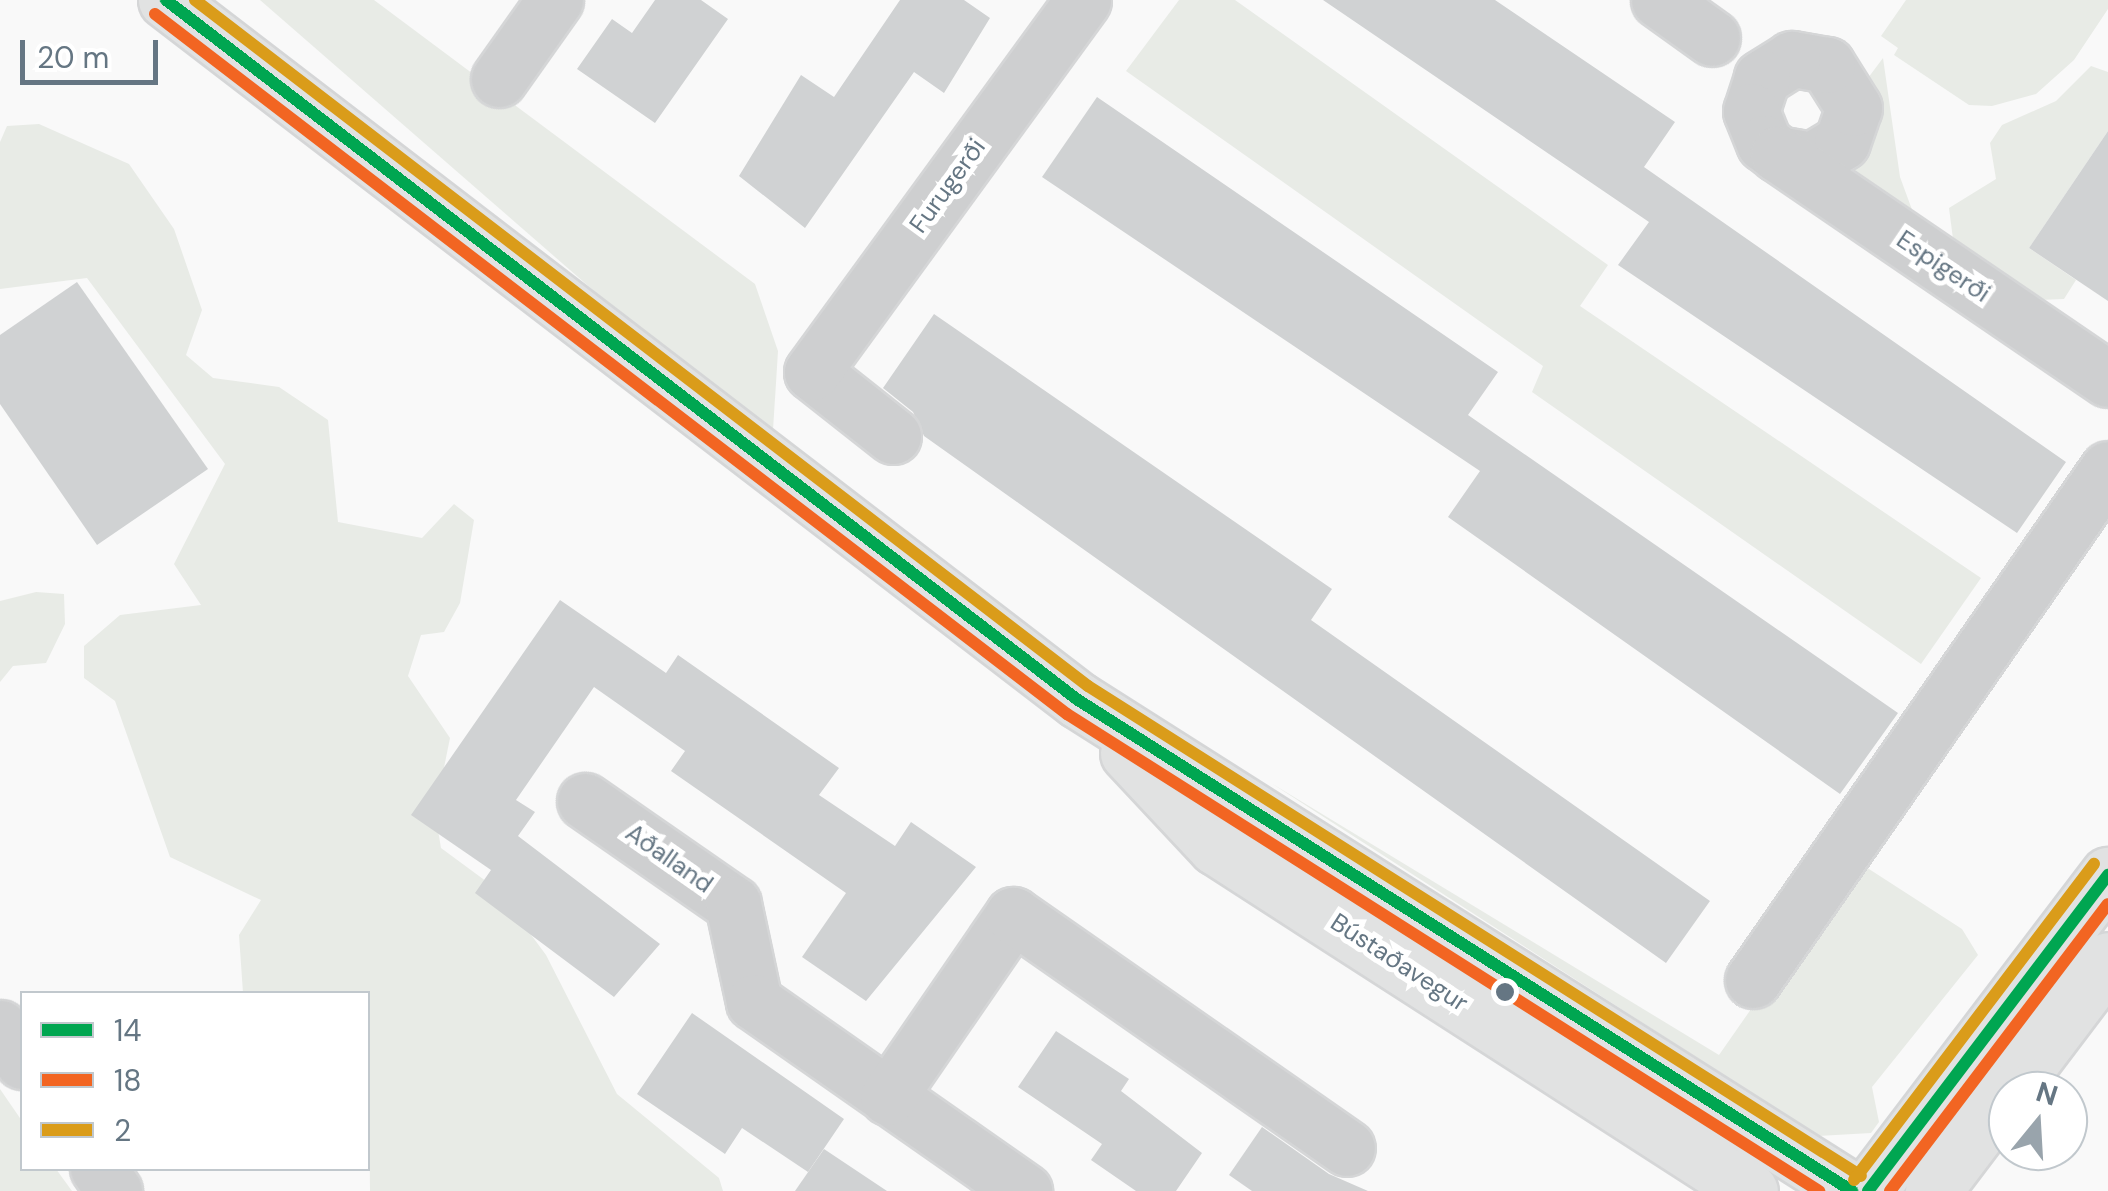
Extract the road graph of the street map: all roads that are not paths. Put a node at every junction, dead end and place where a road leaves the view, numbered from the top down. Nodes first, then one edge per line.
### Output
1 (166, 0) edge
2 (556, 0) edge
3 (1084, 0) edge
4 (1660, 0) edge
5 (1712, 38) dead end
6 (499, 79) dead end
7 (1778, 154) dead end
8 (2108, 379) edge
9 (893, 436) dead end
10 (2108, 469) edge
11 (1078, 700) junction
12 (585, 801) dead end
13 (2108, 876) edge
14 (2108, 960) edge
15 (1753, 980) dead end
16 (0, 1028) edge
17 (20, 1057) edge
18 (2023, 1071) edge
19 (888, 1097) junction
20 (1988, 1118) edge
21 (1347, 1148) dead end
22 (1024, 1191) edge
23 (1750, 1191) edge
24 (1852, 1191) edge
25 (1868, 1191) edge
26 (1934, 1191) edge

1 - 11 main road, Bústaðavegur
2 - 6 street
3 - 9 street, Furugerði
4 - 5 street
7 - 8 street, Espigerði
10 - 15 street
11 - 23 main road, Bústaðavegur
11 - 24 main road, Bústaðavegur
12 - 19 street, Aðalland
13 - 25 main road
14 - 18 main road
16 - 17 street
19 - 21 street
19 - 22 street, Aðalland
20 - 26 main road

